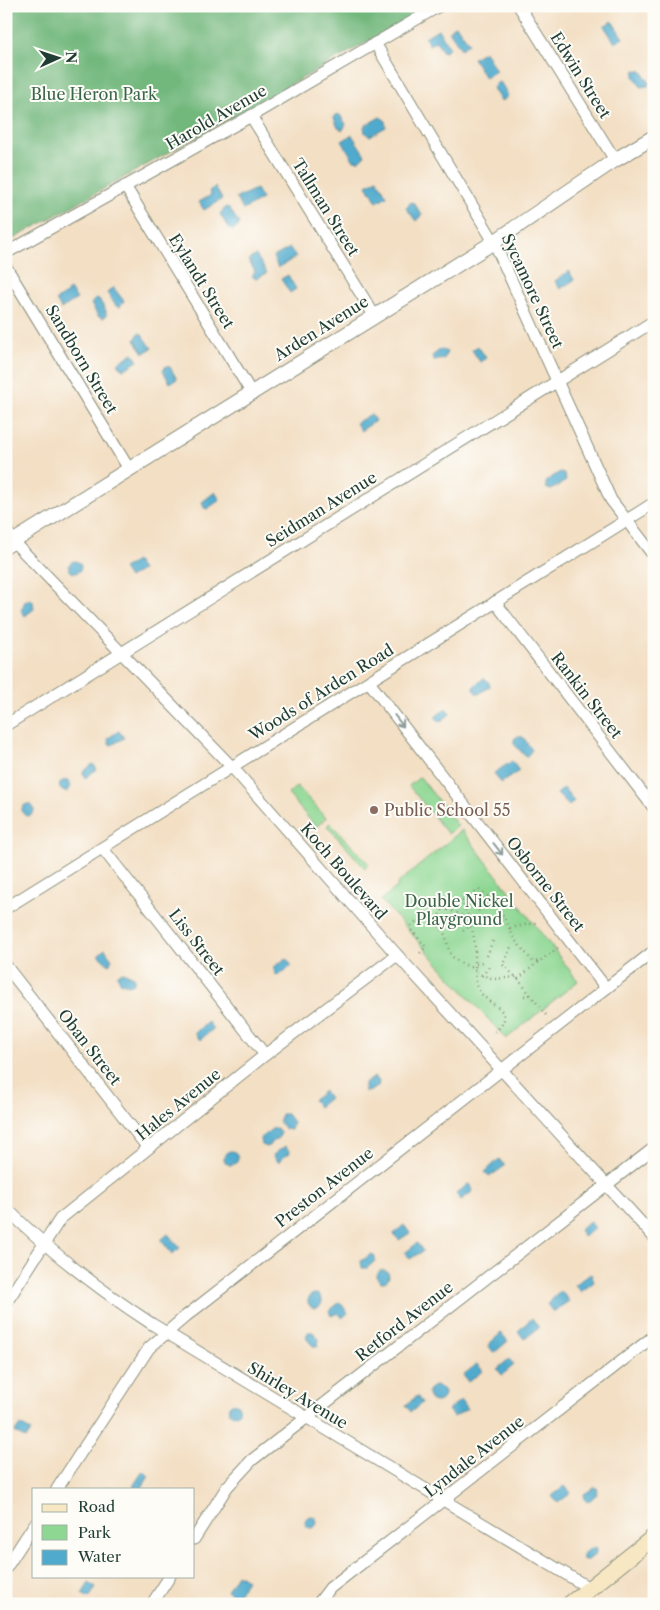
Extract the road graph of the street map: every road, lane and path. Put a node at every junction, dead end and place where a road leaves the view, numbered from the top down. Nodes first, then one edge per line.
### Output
1 (359, 6) edge
2 (378, 6) edge
3 (439, 6) edge
4 (519, 6) edge
5 (375, 43) junction
6 (250, 116) junction
7 (654, 137) edge
8 (615, 160) junction
9 (125, 186) junction
10 (494, 242) junction
11 (6, 253) edge
12 (6, 267) edge
13 (374, 316) junction
14 (654, 321) edge
15 (558, 381) junction
16 (251, 392) junction
17 (129, 468) junction
18 (654, 504) edge
19 (626, 521) junction
20 (9, 539) edge
21 (654, 556) edge
22 (495, 602) junction
23 (121, 654) junction
24 (369, 682) junction
25 (6, 725) edge
26 (232, 767) junction
27 (654, 808) edge
28 (103, 849) junction
29 (439, 900) dead end
30 (6, 908) edge
31 (442, 910) junction
32 (539, 922) dead end
33 (435, 924) junction
34 (470, 926) junction
35 (510, 928) junction
36 (464, 931) dead end
37 (493, 940) dead end
38 (512, 945) dead end
39 (559, 948) dead end
40 (654, 951) edge
41 (420, 953) dead end
42 (397, 955) junction
43 (487, 956) dead end
44 (485, 961) dead end
45 (538, 962) junction
46 (476, 964) junction
47 (6, 966) edge
48 (489, 967) dead end
49 (476, 971) junction
50 (482, 976) junction
51 (517, 978) junction
52 (606, 988) junction
53 (531, 995) junction
54 (524, 996) dead end
55 (546, 1015) dead end
56 (493, 1034) dead end
57 (265, 1055) junction
58 (502, 1070) junction
59 (148, 1148) junction
60 (654, 1148) edge
61 (606, 1185) junction
62 (6, 1208) edge
63 (654, 1237) edge
64 (44, 1244) junction
65 (6, 1303) edge
66 (165, 1333) junction
67 (654, 1336) edge
68 (306, 1419) junction
69 (58, 1488) edge
70 (443, 1501) junction
71 (32, 1528) edge
72 (654, 1537) edge
73 (195, 1538) edge
74 (6, 1568) edge
75 (169, 1578) edge
76 (589, 1588) junction
77 (152, 1604) edge
78 (318, 1604) edge
79 (570, 1604) edge

1 - 2 path
3 - 5 street, Harold Avenue
4 - 8 street, Edwin Street
5 - 6 street, Harold Avenue
5 - 10 street, Sycamore Street
6 - 9 street, Harold Avenue
6 - 13 street, Tallman Street
7 - 8 street, Arden Avenue
8 - 10 street, Arden Avenue
9 - 11 street, Harold Avenue
9 - 16 street, Eylandt Street
10 - 13 street, Arden Avenue
10 - 15 street, Sycamore Street
12 - 17 street, Sandborn Street
13 - 16 street, Arden Avenue
14 - 15 street, Seidman Avenue
15 - 19 street, Sycamore Street
15 - 23 street, Seidman Avenue
16 - 17 street, Arden Avenue
17 - 20 street, Arden Avenue
18 - 19 street, Woods of Arden Road
19 - 21 street, Sycamore Street
19 - 22 street, Woods of Arden Road
20 - 23 street, Koch Boulevard
22 - 24 street, Woods of Arden Road
22 - 27 street, Rankin Street
23 - 25 street, Seidman Avenue
23 - 26 street, Koch Boulevard
24 - 26 street, Woods of Arden Road
24 -> 52 street, Osborne Street
26 - 28 street, Woods of Arden Road
26 - 42 street, Koch Boulevard
28 - 30 street, Woods of Arden Road
28 - 57 street, Liss Street
29 - 31 path
31 - 33 path
31 - 34 path
32 - 35 path
33 - 41 path
33 - 49 path
34 - 35 path
34 - 36 path
34 - 46 path
35 - 45 path
37 - 43 path
38 - 51 path
39 - 45 path
40 - 52 street, Preston Avenue
42 - 57 street, Hales Avenue
42 - 58 street, Koch Boulevard
44 - 46 path
45 - 51 path
46 - 49 path
47 - 59 street, Oban Street
48 - 50 path
49 - 50 path
49 - 56 path
50 - 51 path
51 - 53 path
52 - 58 street, Preston Avenue
53 - 54 path
53 - 55 path
57 - 59 street, Hales Avenue
58 - 61 street, Koch Boulevard
58 - 66 street, Preston Avenue
59 - 64 street, Hales Avenue
60 - 61 street, Retford Avenue
61 - 63 street, Koch Boulevard
61 - 68 street, Retford Avenue
62 - 64 street, Shirley Avenue
64 - 65 street, Hales Avenue
64 - 66 street, Shirley Avenue
66 - 68 street, Shirley Avenue
66 - 69 street, Preston Avenue
67 - 70 street, Lyndale Avenue
68 - 70 street, Shirley Avenue
68 - 73 street, Retford Avenue
70 - 76 street, Shirley Avenue
70 - 78 street, Lyndale Avenue
71 - 74 street
72 - 76 main road
75 - 77 street
76 - 79 main road

